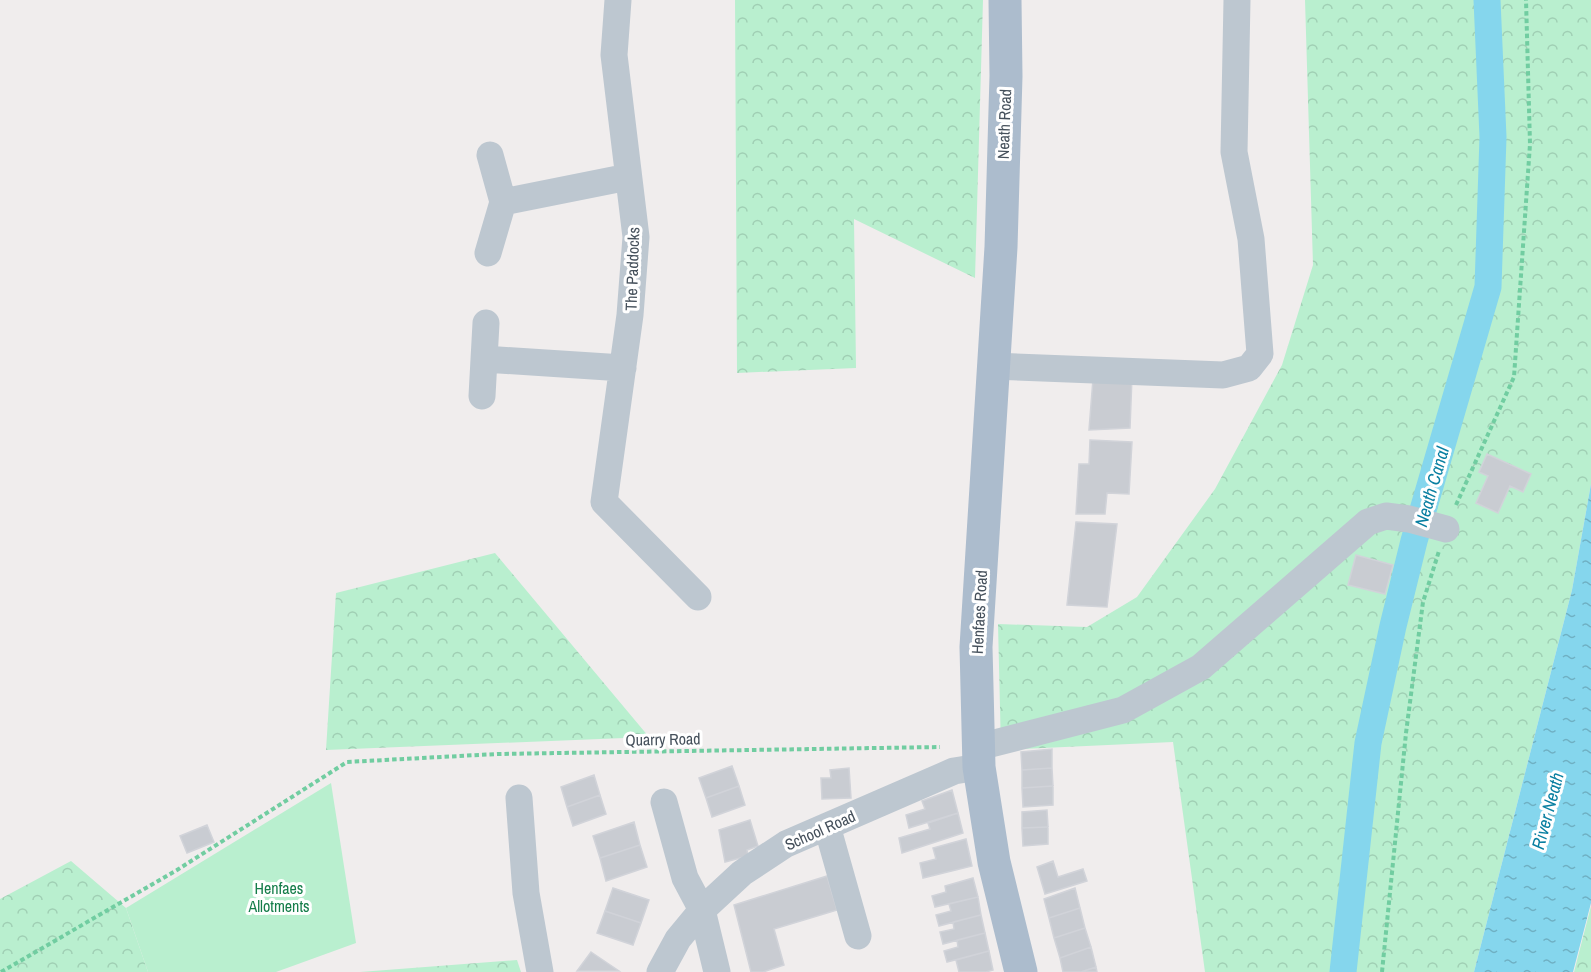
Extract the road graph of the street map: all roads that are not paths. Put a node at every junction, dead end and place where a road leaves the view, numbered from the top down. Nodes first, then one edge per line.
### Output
1 (618, 0) edge
2 (1005, 0) edge
3 (1237, 0) edge
4 (490, 155) dead end
5 (628, 177) junction
6 (503, 202) junction
7 (1001, 247) joint
8 (488, 253) dead end
9 (486, 322) dead end
10 (484, 359) junction
11 (993, 366) junction
12 (623, 368) junction
13 (482, 396) dead end
14 (1428, 524) road end
15 (699, 597) dead end
16 (979, 757) junction
17 (519, 798) dead end
18 (664, 802) dead end
19 (827, 826) junction
20 (702, 910) junction
21 (858, 936) dead end
22 (540, 972) edge
23 (660, 972) edge
24 (717, 972) edge
25 (1021, 972) edge

1 - 5 street, The Paddocks
2 - 7 main road, Neath Road
3 - 11 street
4 - 6 street
5 - 6 street
5 - 12 street, The Paddocks
6 - 8 street
7 - 11 main road, Henfaes Road
9 - 10 street
10 - 12 street
10 - 13 street
11 - 16 main road, Henfaes Road
12 - 15 street, The Paddocks
14 - 16 street, School Road
16 - 19 street, School Road
16 - 25 main road, Henfaes Road
17 - 22 street
18 - 20 street
19 - 20 street, School Road
19 - 21 street
20 - 23 street, School Road
20 - 24 street

